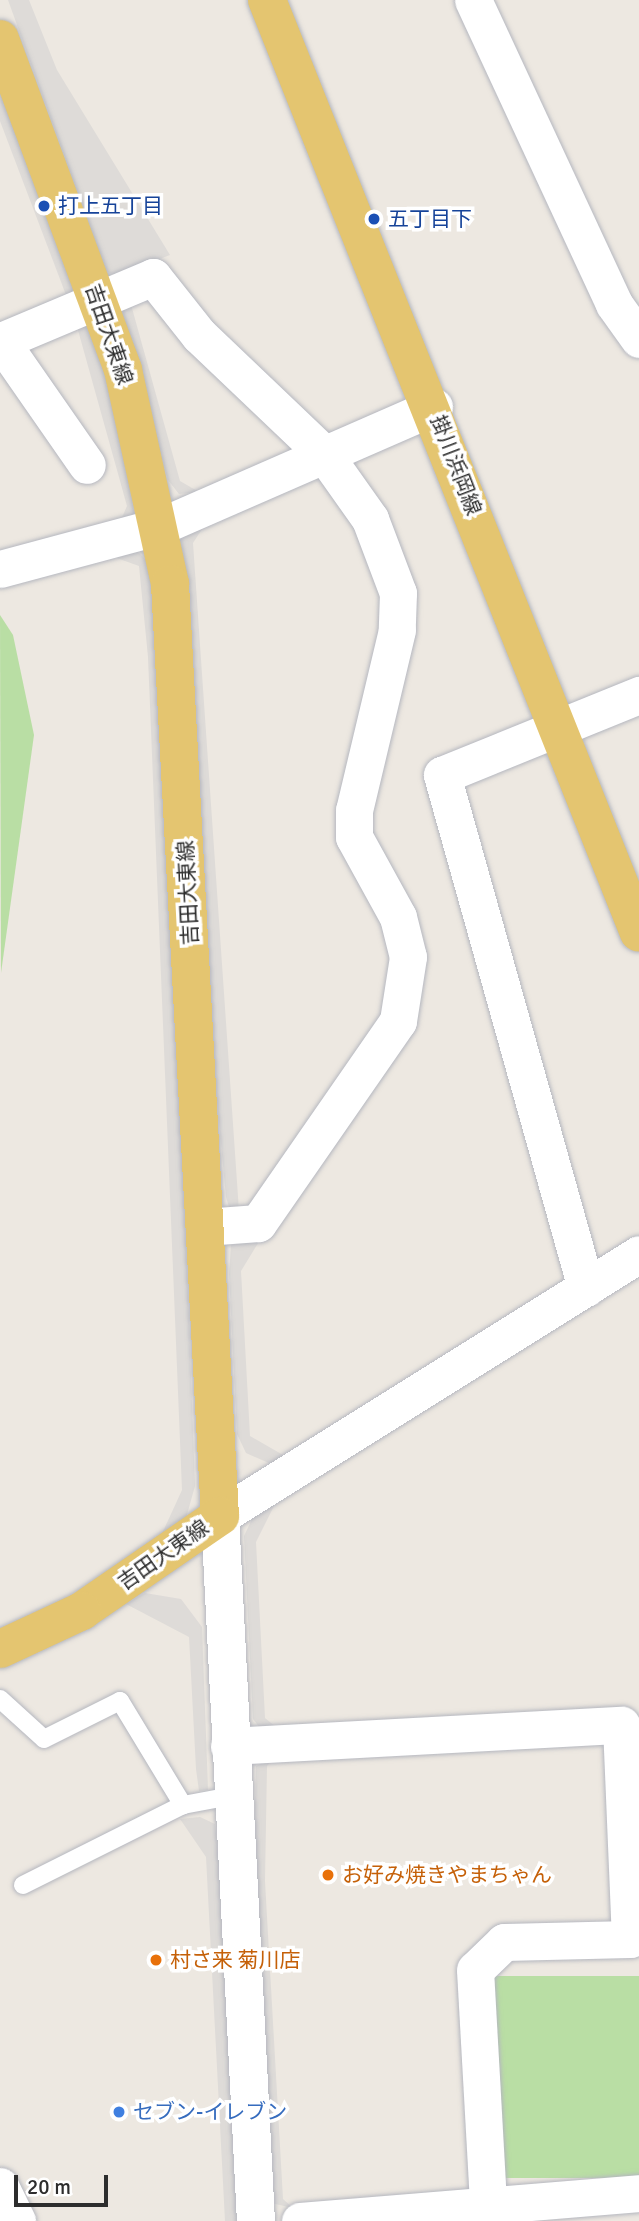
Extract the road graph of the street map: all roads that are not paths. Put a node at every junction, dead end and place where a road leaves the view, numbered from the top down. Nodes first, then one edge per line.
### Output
1 (267, 0) edge
2 (473, 0) edge
3 (0, 39) edge
4 (97, 296) junction
5 (639, 339) edge
6 (1, 340) edge
7 (434, 407) junction
8 (324, 454) junction
9 (87, 465) dead end
10 (161, 526) junction
11 (0, 569) edge
12 (639, 695) edge
13 (559, 730) junction
14 (639, 933) edge
15 (204, 1227) junction
16 (639, 1254) edge
17 (586, 1288) junction
18 (220, 1516) junction
19 (0, 1649) edge
20 (0, 1699) edge
21 (229, 1746) junction
22 (231, 1796) junction
23 (183, 1805) junction
24 (23, 1885) dead end
25 (634, 1939) edge
26 (0, 2186) edge
27 (639, 2193) edge
28 (488, 2206) junction
29 (570, 2209) edge
30 (17, 2221) edge
31 (256, 2221) edge
32 (300, 2221) edge

1 - 7 main road, 掛川浜岡線
2 - 5 street
3 - 4 main road, 吉田大東線
4 - 6 street
4 - 8 street
4 - 10 main road, 吉田大東線
6 - 9 street
7 - 8 street
7 - 13 main road, 掛川浜岡線
8 - 10 street
8 - 15 street
10 - 11 street
10 - 15 main road, 吉田大東線
12 - 13 street
13 - 14 main road, 掛川浜岡線
13 - 17 street
15 - 18 main road, 吉田大東線
16 - 17 street
17 - 18 street
18 - 19 main road, 吉田大東線
18 - 21 street
20 - 23 lane
21 - 22 street
21 - 25 street
22 - 23 lane
22 - 31 street
23 - 24 lane
25 - 28 street
26 - 30 street
27 - 29 street
28 - 29 street
28 - 32 street

